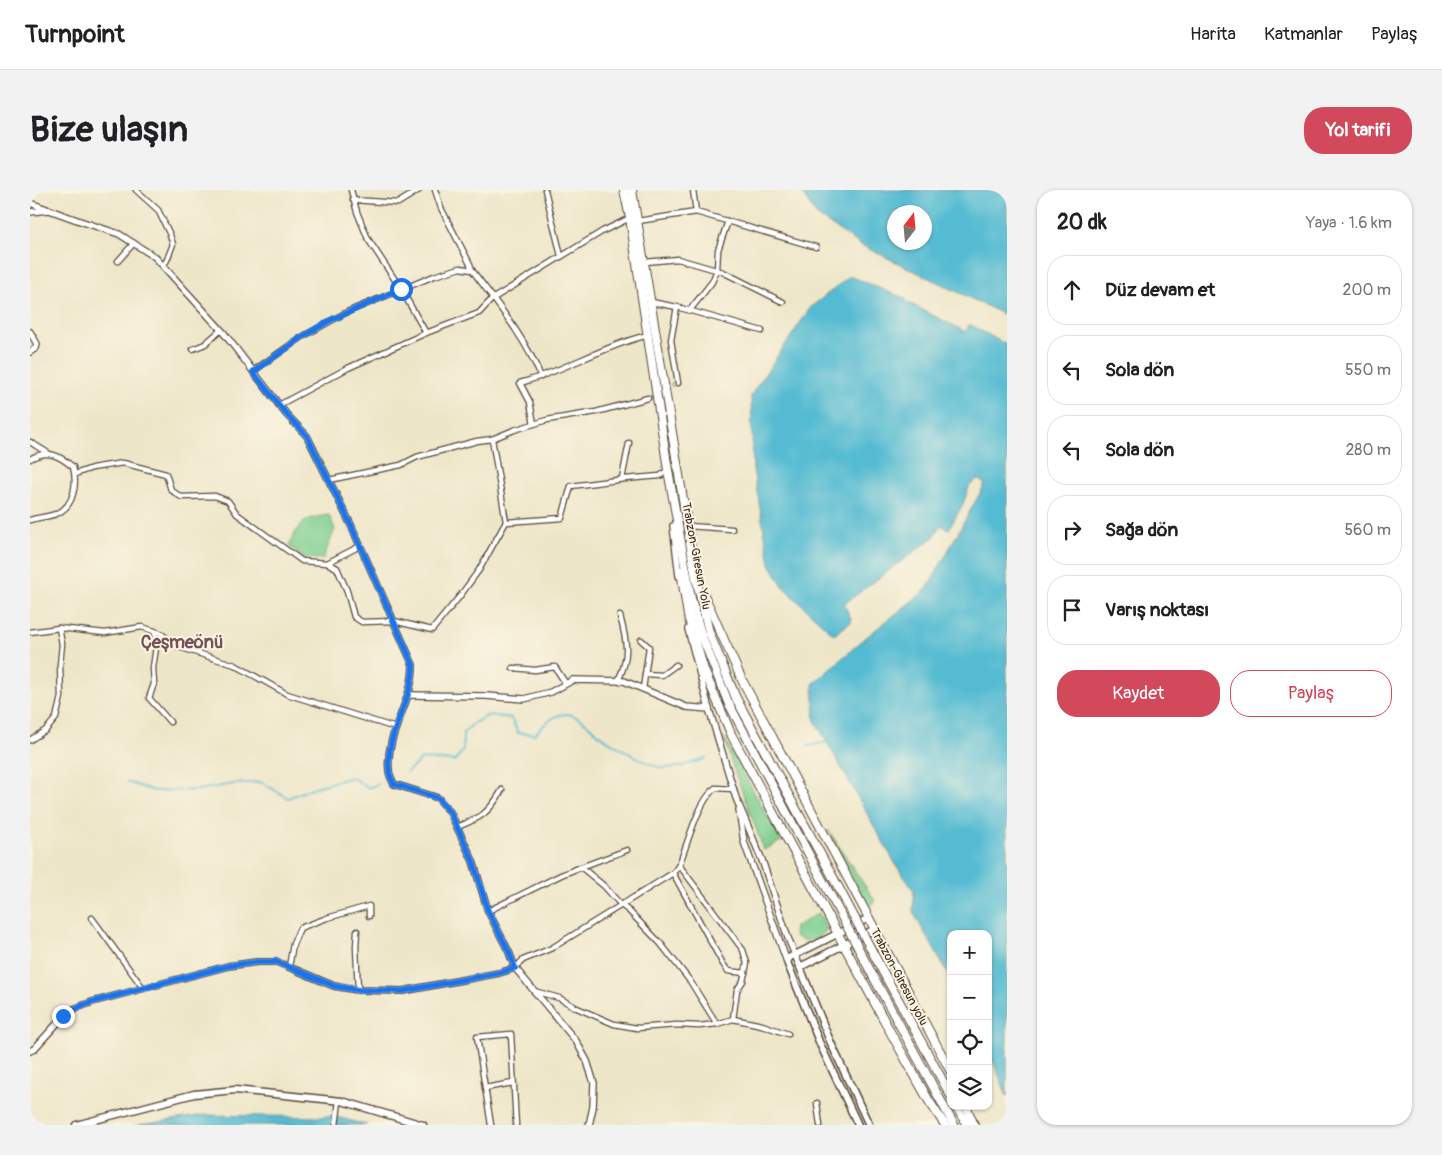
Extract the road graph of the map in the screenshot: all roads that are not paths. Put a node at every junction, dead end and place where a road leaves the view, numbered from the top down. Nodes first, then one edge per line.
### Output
1 (136, 190) edge
2 (351, 190) edge
3 (419, 190) edge
4 (435, 190) edge
5 (545, 190) edge
6 (624, 190) edge
7 (632, 190) edge
8 (693, 190) edge
9 (353, 200) junction
10 (30, 203) edge
11 (52, 210) junction
12 (30, 212) edge
13 (696, 212) junction
14 (634, 220) junction
15 (728, 221) junction
16 (134, 243) junction
17 (816, 247) dead end
18 (561, 256) junction
19 (118, 262) dead end
20 (645, 262) junction
21 (163, 266) junction
22 (472, 270) junction
23 (716, 270) junction
24 (401, 289) junction
25 (492, 299) junction
26 (651, 302) junction
27 (783, 302) dead end
28 (677, 307) junction
29 (690, 310) junction
30 (221, 330) junction
31 (30, 332) edge
32 (762, 332) dead end
33 (426, 333) junction
34 (648, 335) junction
35 (193, 349) dead end
36 (30, 352) edge
37 (253, 372) junction
38 (541, 377) junction
39 (678, 383) dead end
40 (648, 398) tunnel mouth
41 (279, 405) junction
42 (534, 424) junction
43 (492, 439) junction
44 (30, 442) edge
45 (629, 443) dead end
46 (48, 453) junction
47 (30, 458) edge
48 (668, 470) junction
49 (75, 474) junction
50 (622, 479) junction
51 (329, 480) junction
52 (30, 520) edge
53 (506, 522) junction
54 (673, 526) junction
55 (688, 526) junction
56 (732, 529) dead end
57 (360, 546) junction
58 (327, 563) junction
59 (696, 578) junction
60 (620, 616) dead end
61 (394, 620) junction
62 (59, 628) junction
63 (154, 631) junction
64 (30, 632) edge
65 (641, 640) dead end
66 (676, 665) dead end
67 (513, 668) dead end
68 (645, 674) junction
69 (618, 681) junction
70 (566, 684) junction
71 (643, 690) junction
72 (409, 695) junction
73 (709, 709) junction
74 (170, 722) dead end
75 (396, 728) junction
76 (30, 740) edge
77 (502, 790) dead end
78 (734, 790) junction
79 (736, 798) junction
80 (457, 827) junction
81 (627, 850) dead end
82 (679, 865) junction
83 (581, 867) junction
84 (673, 873) junction
85 (842, 894) joint
86 (621, 905) junction
87 (488, 911) junction
88 (369, 916) dead end
89 (92, 918) dead end
90 (869, 918) junction
91 (875, 930) junction
92 (357, 931) dead end
93 (839, 934) junction
94 (844, 946) junction
95 (795, 955) junction
96 (787, 962) junction
97 (289, 967) junction
98 (800, 967) junction
99 (515, 968) junction
100 (745, 972) junction
101 (143, 988) junction
102 (358, 990) junction
103 (534, 991) junction
104 (733, 1018) junction
105 (717, 1024) junction
106 (788, 1034) dead end
107 (30, 1051) edge
108 (947, 1065) edge
109 (513, 1083) junction
110 (485, 1088) junction
111 (947, 1089) edge
112 (339, 1101) junction
113 (816, 1103) dead end
114 (958, 1110) edge
115 (968, 1110) edge
116 (857, 1123) edge
117 (76, 1125) edge
118 (336, 1125) edge
119 (423, 1125) edge
120 (491, 1125) edge
121 (516, 1125) edge
122 (589, 1125) edge
123 (820, 1125) edge
124 (869, 1125) edge
125 (945, 1125) edge
126 (954, 1125) edge
127 (967, 1125) edge
128 (974, 1125) edge

1 - 21 street
2 - 9 street
3 - 9 street
4 - 22 street
5 - 18 street
6 - 14 highway, Trabzon-Giresun Yolu
7 - 14 highway, Trabzon-Giresun Yolu
8 - 13 street
9 - 24 street
10 - 11 street
11 - 12 street
11 - 16 street
13 - 14 street
13 - 15 street
14 - 18 street
14 - 20 highway, Trabzon-Giresun Yolu
14 - 34 highway, Trabzon-Giresun Yolu
15 - 17 street
15 - 23 street
16 - 19 street
16 - 21 street
18 - 25 street
20 - 23 street
20 - 26 highway, Trabzon-Giresun Yolu
21 - 30 street
22 - 24 street
22 - 25 street
23 - 27 street
23 - 29 street
24 - 33 street
24 - 37 street
25 - 33 street
25 - 38 street
26 - 28 street
26 - 55 highway, Trabzon-Giresun Yolu
28 - 29 street
28 - 39 street
29 - 32 street
30 - 35 street
30 - 37 street
31 - 36 street
33 - 41 street
34 - 38 street
34 - 48 highway, Trabzon-Giresun Yolu
37 - 41 street
38 - 42 street
40 - 42 street
41 - 51 street
42 - 43 street
43 - 51 street
43 - 53 street
44 - 46 street
45 - 50 street
46 - 47 street
46 - 49 street
48 - 50 street
48 - 54 highway
48 - 126 highway, Trabzon-Giresun Yolu, bridge
49 - 52 street
49 - 58 street
50 - 53 street
51 - 57 street
53 - 61 street
54 - 73 street
54 - 93 highway
55 - 56 street
55 - 59 highway, Trabzon-Giresun Yolu
57 - 58 street
57 - 61 street
58 - 61 street
59 - 85 highway, Trabzon-Giresun Yolu
59 - 90 highway
60 - 69 street
61 - 72 street
62 - 63 street
62 - 64 street
62 - 76 street
63 - 74 street
63 - 75 street
65 - 68 street
66 - 68 street
67 - 70 street
68 - 71 street
69 - 70 street
69 - 71 street
70 - 72 street
71 - 73 street
72 - 75 street
73 - 78 street
75 - 80 street
77 - 80 street
78 - 79 street
78 - 82 street
79 - 95 street
79 - 96 street
80 - 87 street
81 - 83 street
82 - 84 street
82 - 100 street
83 - 86 street
83 - 87 street
84 - 86 street
84 - 100 street
85 - 111 highway, Trabzon-Giresun yolu, bridge
86 - 99 street
86 - 105 street
87 - 99 street
88 - 97 street
89 - 101 street
90 - 91 highway
90 - 93 main road
91 - 94 main road
91 - 108 highway
92 - 102 street
93 - 94 highway
93 - 95 main road
94 - 98 main road
94 - 125 highway
95 - 96 main road
95 - 98 street
96 - 116 main road
97 - 101 street
97 - 102 street
98 - 124 main road
99 - 102 street
99 - 103 street
100 - 104 street
101 - 107 street
103 - 105 street
103 - 122 street
104 - 105 street
104 - 106 street
109 - 110 street
109 - 110 street
109 - 121 street
110 - 120 street
112 - 117 main road
112 - 118 street
112 - 119 main road
113 - 123 street
114 - 127 highway
115 - 128 highway

